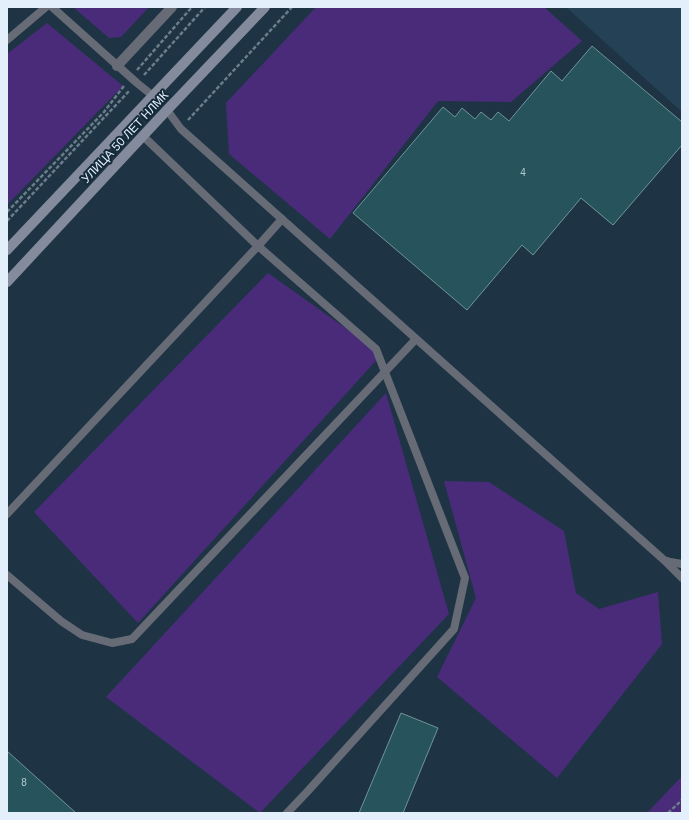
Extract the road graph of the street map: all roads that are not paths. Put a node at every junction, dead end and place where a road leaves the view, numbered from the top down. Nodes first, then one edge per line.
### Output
1 (46, 7) edge
2 (52, 7) edge
3 (172, 7) edge
4 (238, 7) edge
5 (264, 8) edge
6 (7, 40) edge
7 (118, 66) junction
8 (153, 96) junction
9 (167, 110) junction
10 (143, 136) junction
11 (282, 219) junction
12 (258, 246) junction
13 (7, 250) edge
14 (7, 282) edge
15 (416, 339) junction
16 (386, 371) junction
17 (7, 514) edge
18 (664, 560) junction
19 (682, 564) edge
20 (7, 575) edge
21 (682, 578) edge
22 (287, 813) edge

1 - 6 lane
2 - 7 lane
3 - 7 street
4 - 8 main road, УЛИЦА 50 ЛЕТ НЛМК
5 - 9 main road, УЛИЦА 50 ЛЕТ НЛМК
7 - 8 lane
8 - 13 main road, УЛИЦА 50 ЛЕТ НЛМК
9 - 10 main road, УЛИЦА 50 ЛЕТ НЛМК
9 - 11 lane
10 - 12 lane
10 - 14 main road, УЛИЦА 50 ЛЕТ НЛМК
11 - 12 lane
11 - 15 lane
12 - 16 lane
12 - 17 lane
15 - 16 lane
15 - 18 lane
16 - 20 lane
16 - 22 lane
18 - 19 lane
18 - 21 lane

